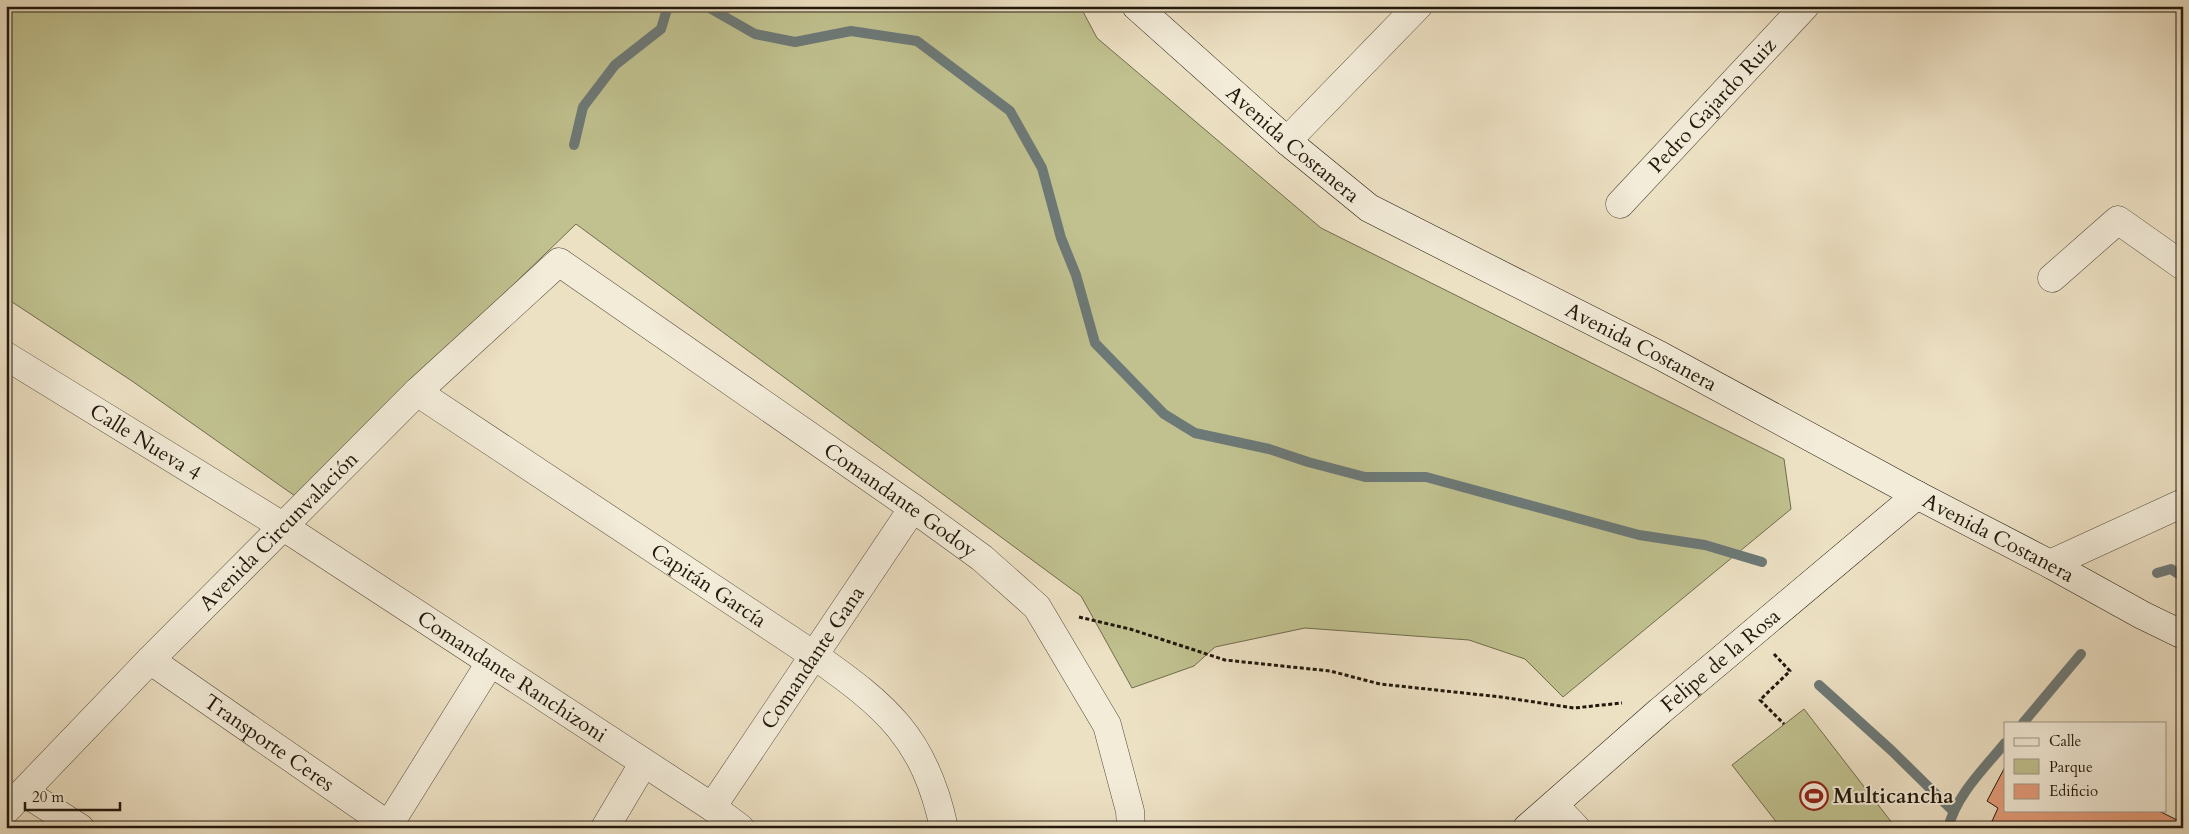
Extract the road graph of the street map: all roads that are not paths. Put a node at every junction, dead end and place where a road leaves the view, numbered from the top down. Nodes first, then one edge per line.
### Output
1 (1136, 6) edge
2 (1418, 6) edge
3 (1805, 6) edge
4 (1286, 141) junction
5 (1620, 204) dead end
6 (559, 262) joint
7 (2183, 266) edge
8 (2052, 278) dead end
9 (6, 356) edge
10 (417, 392) junction
11 (1917, 495) junction
12 (2183, 503) edge
13 (913, 508) junction
14 (284, 527) junction
15 (2050, 564) junction
16 (2183, 635) edge
17 (814, 656) junction
18 (150, 660) junction
19 (490, 663) junction
20 (643, 764) junction
21 (15, 801) edge
22 (1554, 805) junction
23 (712, 807) junction
24 (387, 827) edge
25 (80, 828) edge
26 (605, 828) edge
27 (740, 828) edge
28 (944, 828) edge
29 (1131, 828) edge
30 (1527, 828) edge
31 (1576, 828) edge

1 - 4 street, Avenida Costanera
2 - 4 street
3 - 5 street, Pedro Gajardo Ruiz
4 - 11 street, Avenida Costanera
6 - 10 street, Avenida Circunvalación
6 - 13 street, Comandante Godoy
7 - 8 street
9 - 14 street, Calle Nueva 4
10 - 14 street, Avenida Circunvalación
10 - 17 street, Capitán García
11 - 15 street, Avenida Costanera
11 - 22 street, Felipe de la Rosa
12 - 15 street
13 - 17 street, Comandante Gana
13 - 29 street, Comandante Godoy
14 - 18 street, Avenida Circunvalación
14 - 19 street, Comandante Ranchizoni
15 - 16 street, Avenida Costanera
17 - 23 street, Comandante Gana
17 - 28 street, Capitán García
18 - 21 street, Avenida Circunvalación
18 - 24 street, Transporte Ceres
19 - 20 street, Comandante Ranchizoni
19 - 24 street
20 - 23 street, Comandante Ranchizoni
20 - 26 street
21 - 25 street
22 - 30 street, Felipe de la Rosa
22 - 31 street
23 - 27 street, Comandante Ranchizoni

